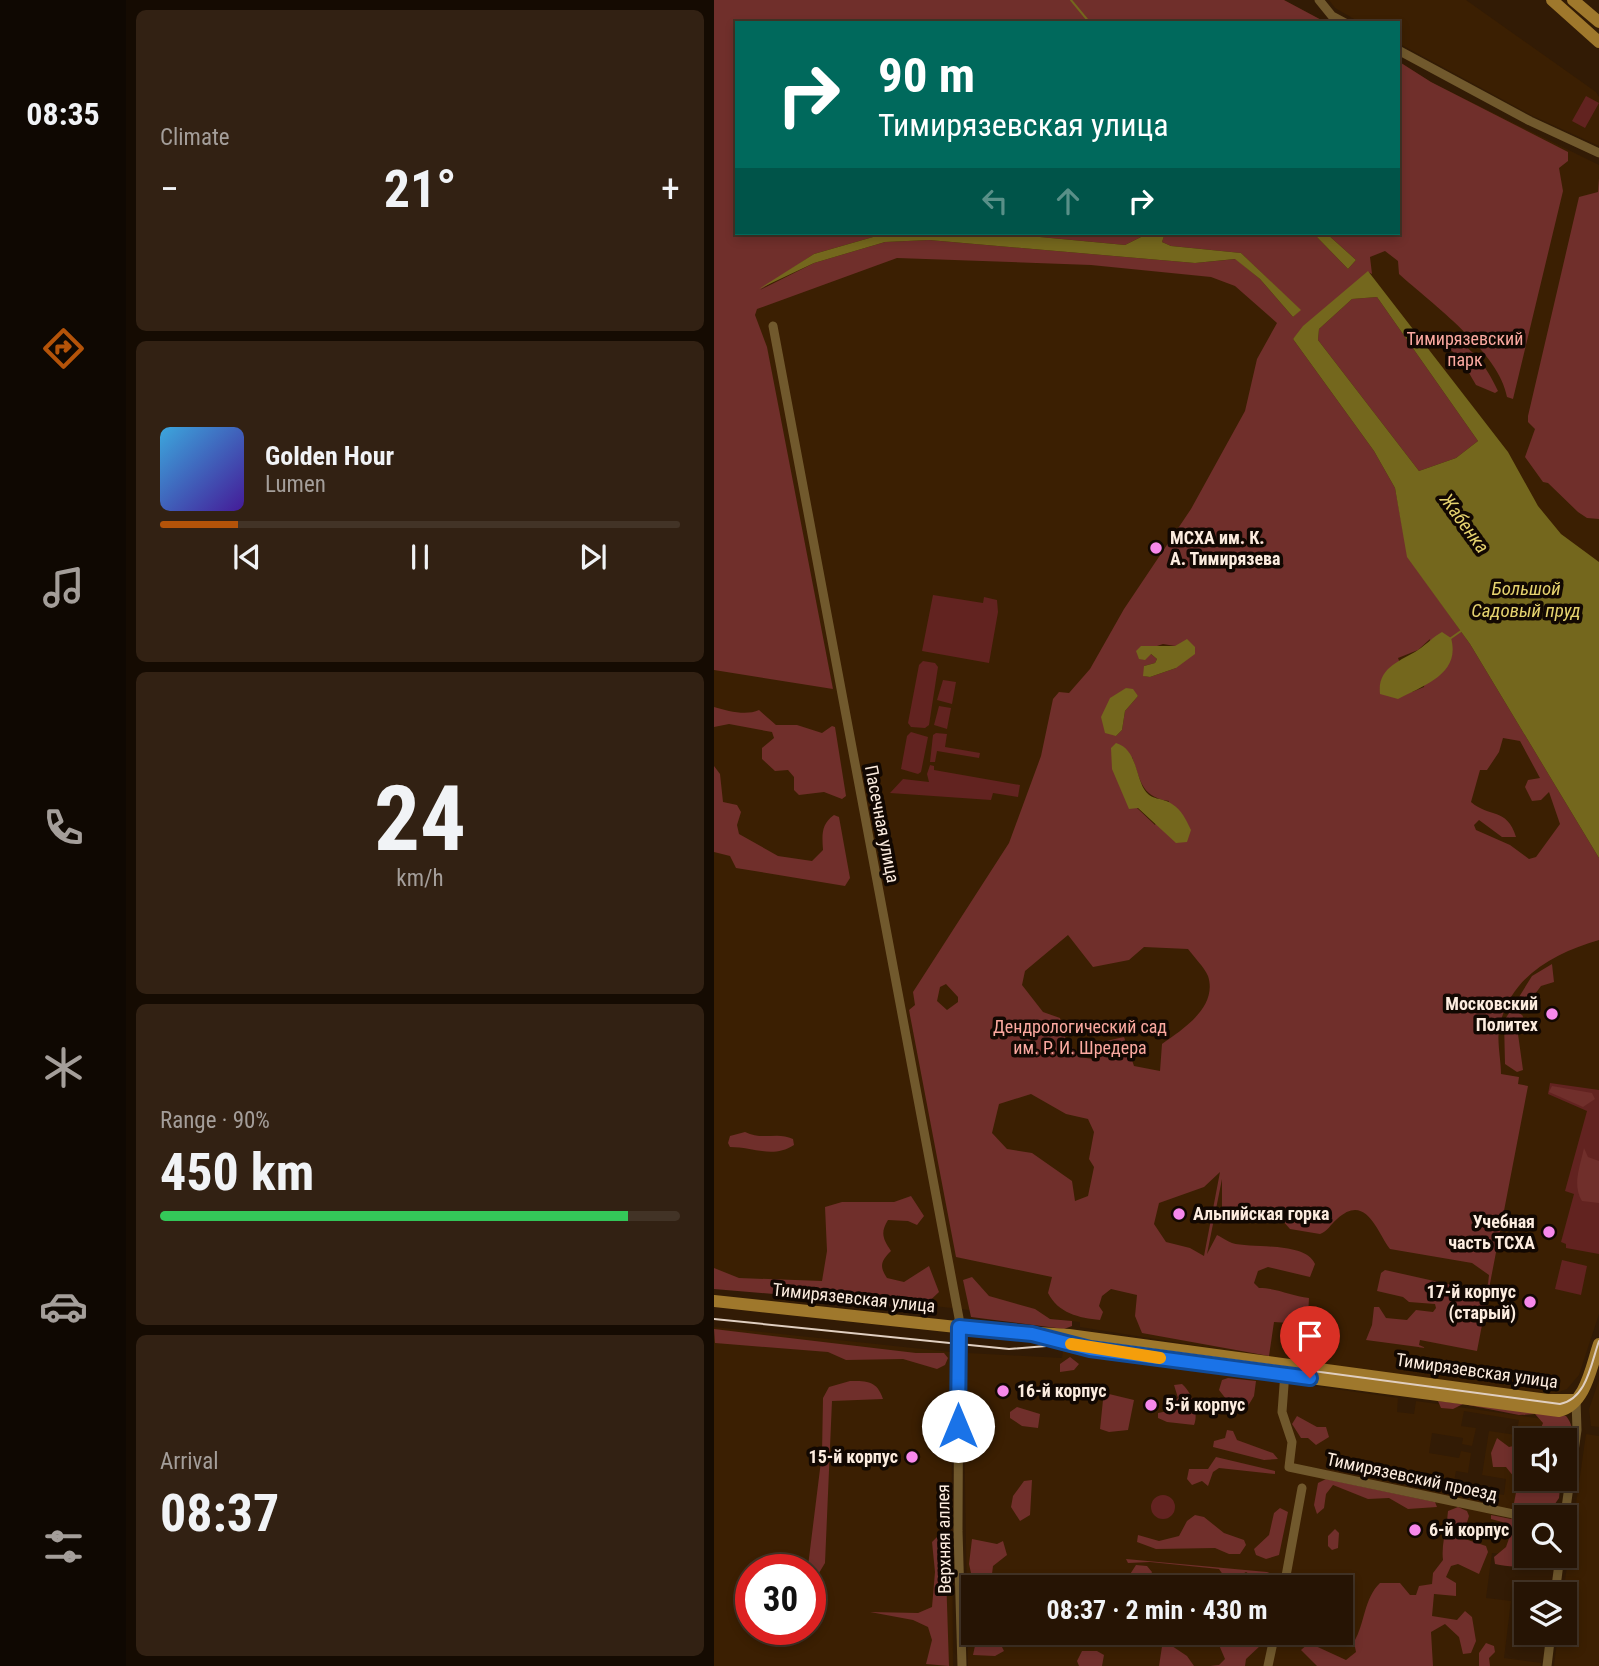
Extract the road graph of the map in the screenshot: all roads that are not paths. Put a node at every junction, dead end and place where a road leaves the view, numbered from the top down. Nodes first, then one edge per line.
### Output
1 (1319, 0) edge
2 (1552, 0) edge
3 (1573, 0) edge
4 (1341, 21) edge
5 (1599, 22) edge
6 (1599, 42) edge
7 (1400, 51) edge
8 (1599, 153) edge
9 (773, 326) dead end
10 (714, 1301) edge
11 (959, 1327) junction
12 (1599, 1344) edge
13 (1285, 1369) junction
14 (1576, 1400) junction
15 (1303, 1488) dead end
16 (1566, 1505) edge
17 (1514, 1514) edge
18 (1286, 1575) edge
19 (1272, 1645) edge
20 (1550, 1645) edge
21 (962, 1666) edge
22 (1268, 1666) edge
23 (1547, 1666) edge

1 - 4 street
2 - 6 main road
3 - 5 main road
7 - 8 street
9 - 11 street, Пасечная улица
10 - 11 main road, Тимирязевская улица
11 - 13 main road, Тимирязевская улица
11 - 21 street, Верхняя аллея
12 - 14 main road
13 - 14 main road, Тимирязевская улица
13 - 17 street, Тимирязевский проезд
14 - 16 street
15 - 18 street
19 - 22 street
20 - 23 street

